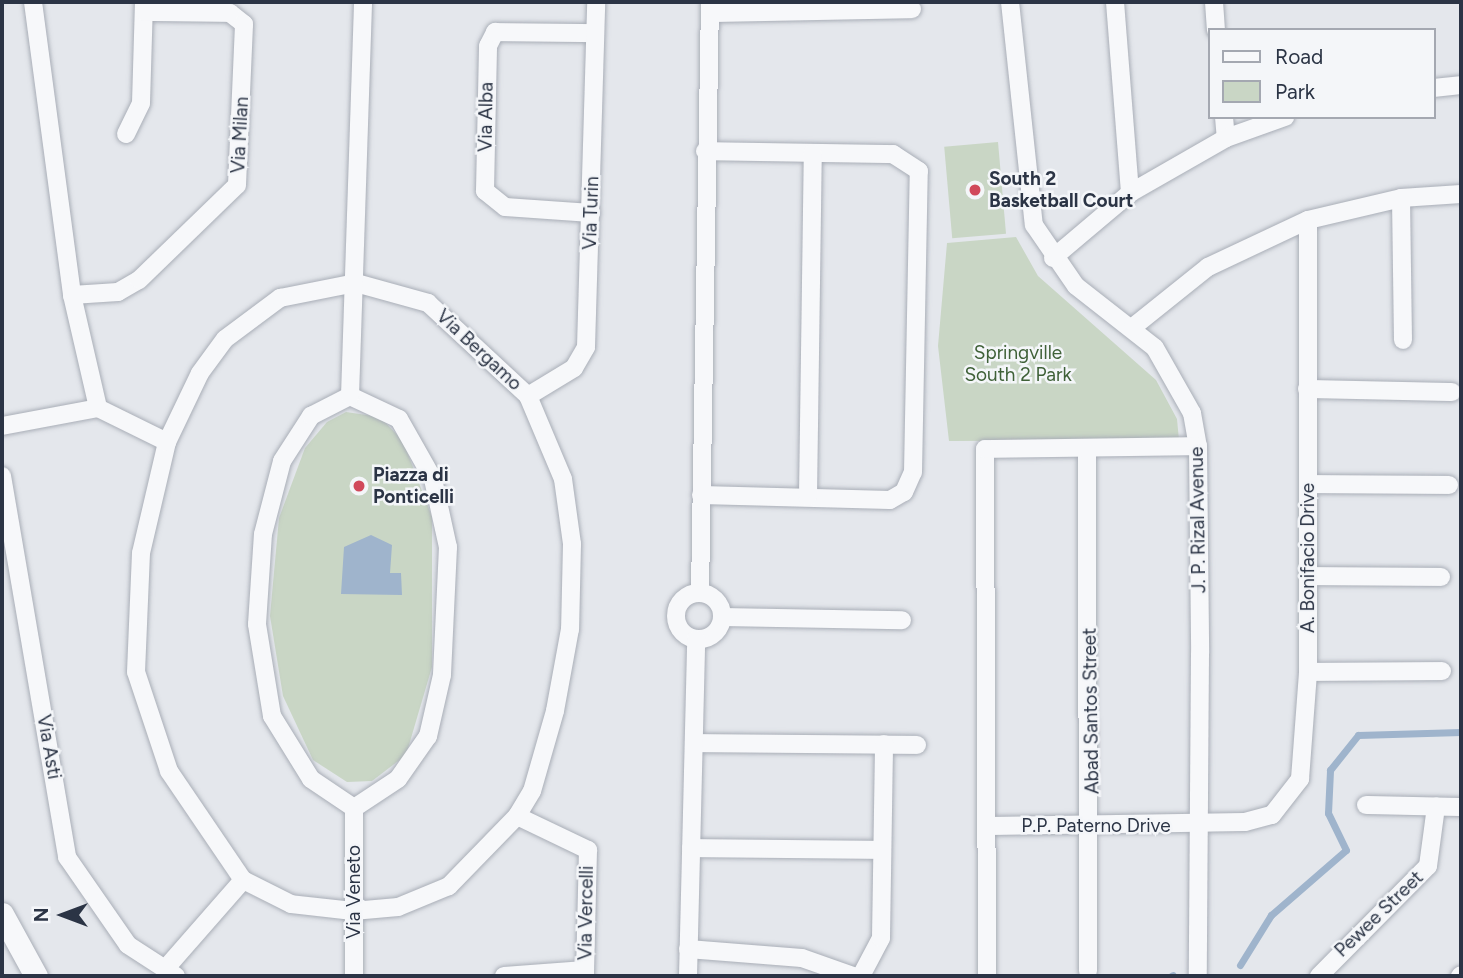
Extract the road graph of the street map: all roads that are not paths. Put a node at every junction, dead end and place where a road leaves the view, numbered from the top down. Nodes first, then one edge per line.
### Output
1 (33, 2) edge
2 (363, 2) edge
3 (596, 2) edge
4 (1010, 2) edge
5 (1115, 2) edge
6 (1214, 2) edge
7 (144, 7) edge
8 (710, 7) edge
9 (912, 9) dead end
10 (1216, 28) edge
11 (595, 33) junction
12 (1461, 85) edge
13 (1435, 88) edge
14 (1224, 119) edge
15 (1279, 119) edge
16 (126, 134) dead end
17 (1226, 138) junction
18 (705, 151) junction
19 (813, 153) junction
20 (1130, 193) junction
21 (1461, 194) edge
22 (1401, 198) junction
23 (591, 213) junction
24 (1308, 220) junction
25 (1053, 258) junction
26 (356, 283) junction
27 (72, 295) junction
28 (1133, 327) junction
29 (1402, 340) dead end
30 (1307, 389) junction
31 (1452, 392) dead end
32 (350, 396) junction
33 (528, 396) junction
34 (98, 408) junction
35 (2, 426) edge
36 (167, 442) junction
37 (1198, 446) junction
38 (1087, 450) junction
39 (2, 475) edge
40 (1308, 484) junction
41 (1449, 485) dead end
42 (701, 495) junction
43 (808, 498) junction
44 (1308, 576) junction
45 (1441, 577) dead end
46 (700, 592) junction
47 (722, 617) junction
48 (901, 620) dead end
49 (696, 639) junction
50 (1442, 671) dead end
51 (1308, 672) junction
52 (694, 743) junction
53 (884, 744) junction
54 (917, 745) dead end
55 (1366, 805) dead end
56 (1436, 807) junction
57 (1461, 807) edge
58 (354, 808) junction
59 (517, 816) junction
60 (990, 826) junction
61 (1093, 826) junction
62 (1202, 826) junction
63 (691, 848) junction
64 (882, 850) junction
65 (243, 880) junction
66 (353, 911) junction
67 (2, 914) edge
68 (688, 949) junction
69 (1088, 971) dead end
70 (171, 972) edge
71 (585, 973) edge
72 (36, 976) edge
73 (354, 976) edge
74 (504, 976) edge
75 (688, 976) edge
76 (853, 976) edge
77 (861, 976) edge
78 (986, 976) edge
79 (1198, 976) edge
80 (1318, 976) edge

1 - 27 street
2 - 26 street
3 - 11 street, Via Turin
4 - 25 street, J. P. Rizal Avenue
5 - 20 street
6 - 10 street
7 - 16 street
7 - 27 street, Via Milan
8 - 9 street
8 - 18 street
11 - 23 street, Via Turin
11 - 23 street, Via Alba
12 - 13 street
14 - 17 street
15 - 17 street
17 - 20 street
18 - 19 street
18 - 42 street
19 - 43 street
19 - 43 street
20 - 25 street
21 - 22 street
22 - 24 street
22 - 29 street
23 - 33 street, Via Turin
24 - 28 street
24 - 30 street, A. Bonifacio Drive
25 - 28 street, J. P. Rizal Avenue
26 - 32 street
26 - 33 street, Via Bergamo
26 - 36 street, Via Bergamo
27 - 34 street
28 - 37 street, J. P. Rizal Avenue
30 - 31 street
30 - 40 street, A. Bonifacio Drive
32 - 58 street
32 - 58 street
33 - 59 street, Via Bergamo
34 - 35 street
34 - 36 street
36 - 65 street, Via Bergamo
37 - 38 street
37 - 62 street, J. P. Rizal Avenue
38 - 60 street
38 - 61 street, Abad Santos Street
39 - 70 street, Via Asti
40 - 41 street
40 - 44 street, A. Bonifacio Drive
42 - 43 street
42 - 46 street
44 - 45 street
44 - 51 street, A. Bonifacio Drive
46 - 47 street
46 - 49 street
47 - 48 street
47 - 49 street
49 - 52 street
50 - 51 street
51 - 62 street, A. Bonifacio Drive
52 - 53 street
52 - 63 street
53 - 54 street
53 - 64 street
55 - 56 street
56 - 57 street
56 - 80 street, Pewee Street
58 - 66 street, Via Veneto
59 - 66 street, Via Bergamo
59 - 71 street, Via Vercelli
60 - 61 street, P.P. Paterno Drive
60 - 78 street
61 - 62 street, P.P. Paterno Drive
61 - 69 street, Abad Santos Street
62 - 79 street, J. P. Rizal Avenue
63 - 64 street
63 - 68 street
64 - 77 street
65 - 66 street, Via Bergamo
65 - 70 street
66 - 73 street, Via Veneto
67 - 72 street
68 - 75 street
68 - 76 street
71 - 74 street, Via Vercelli

